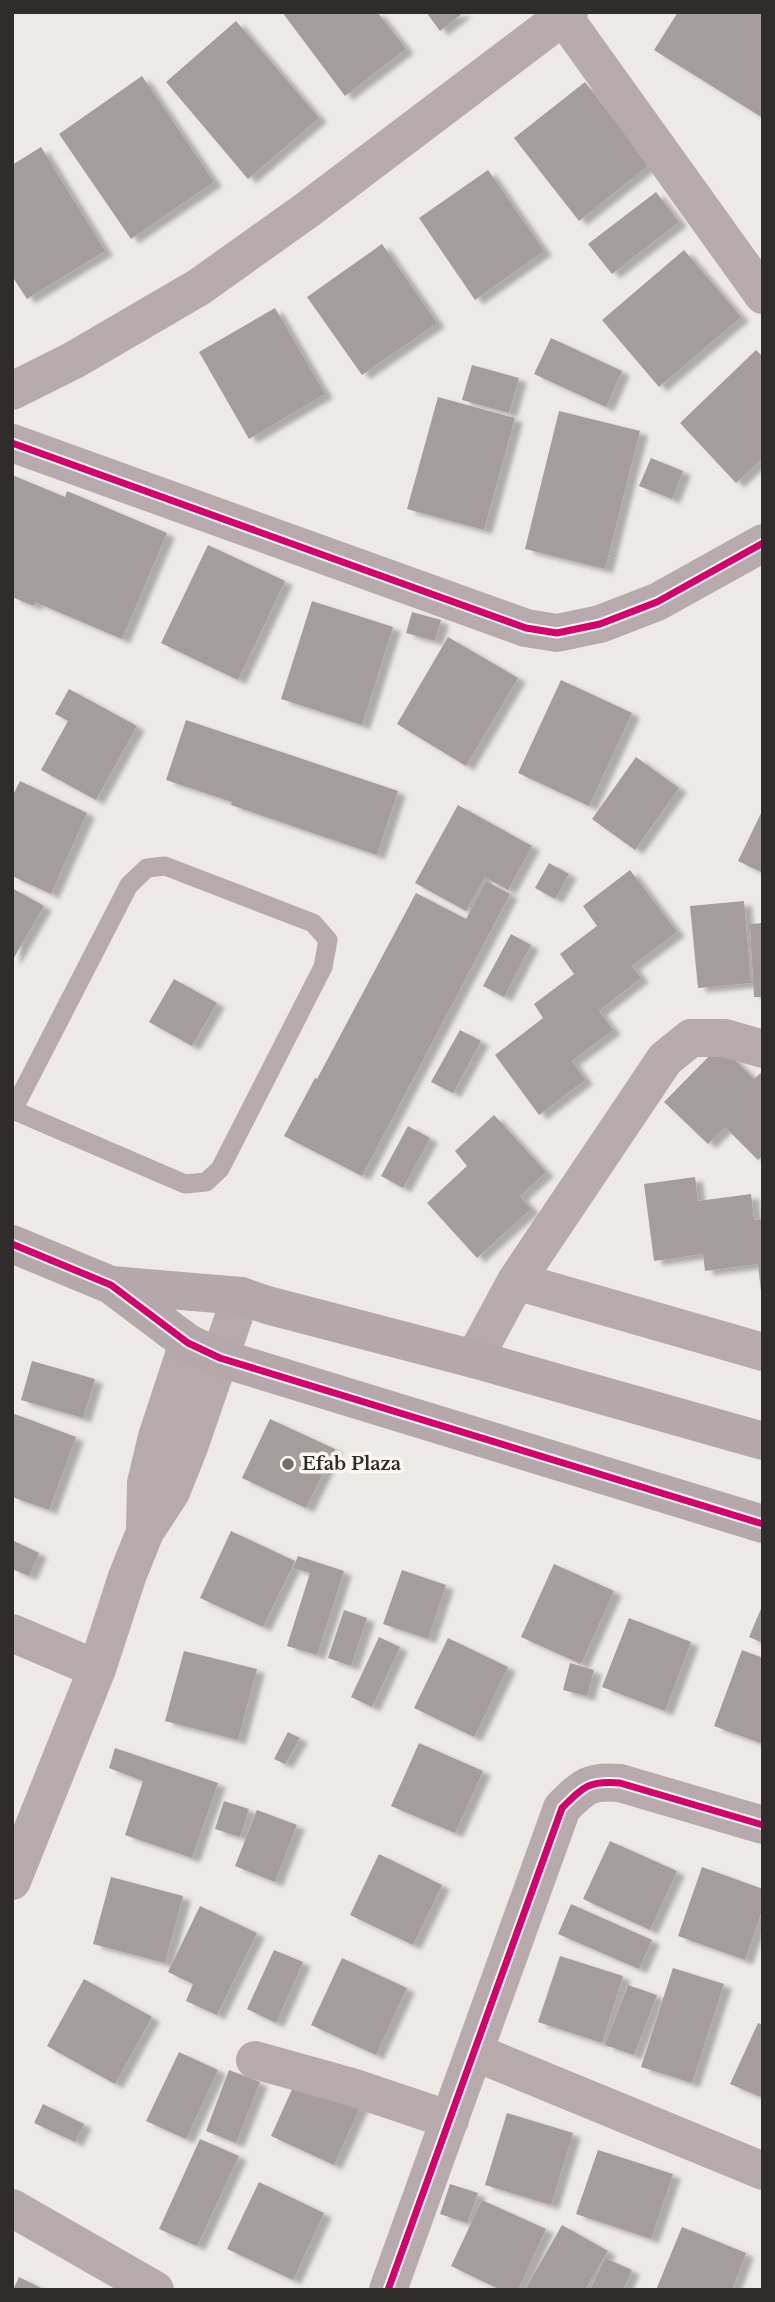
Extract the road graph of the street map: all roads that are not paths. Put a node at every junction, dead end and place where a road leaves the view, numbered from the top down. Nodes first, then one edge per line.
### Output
1 (566, 14) edge
2 (763, 295) edge
3 (12, 391) edge
4 (12, 443) edge
5 (763, 543) edge
6 (763, 1049) edge
7 (13, 1111) edge
8 (12, 1244) edge
9 (516, 1282) junction
10 (111, 1285) junction
11 (241, 1296) junction
12 (204, 1351) junction
13 (763, 1352) edge
14 (474, 1359) junction
15 (763, 1441) edge
16 (763, 1524) edge
17 (12, 1633) edge
18 (97, 1669) junction
19 (763, 1825) edge
20 (12, 1881) edge
21 (474, 2052) junction
22 (255, 2060) dead end
23 (450, 2120) junction
24 (763, 2171) edge
25 (12, 2208) edge
26 (155, 2290) edge
27 (388, 2290) edge

1 - 2 street
1 - 3 street
4 - 5 street
6 - 9 street
7 - 7 lane
8 - 10 street
9 - 13 street
9 - 14 street
10 - 11 street
10 - 12 street
11 - 12 street
11 - 14 street
12 - 16 street
12 - 18 street
14 - 15 street
17 - 18 street
18 - 20 street
19 - 21 street
21 - 23 street
21 - 24 street
22 - 23 street
23 - 27 street
25 - 26 street

